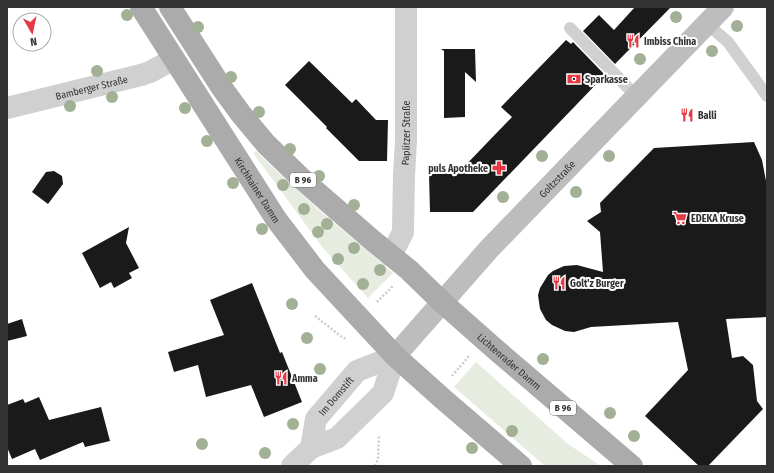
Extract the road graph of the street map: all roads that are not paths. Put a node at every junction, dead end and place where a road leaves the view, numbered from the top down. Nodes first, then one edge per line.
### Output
1 (141, 7) edge
2 (170, 7) edge
3 (406, 7) edge
4 (723, 7) edge
5 (707, 24) junction
6 (570, 28) dead end
7 (174, 59) junction
8 (767, 96) edge
9 (637, 97) junction
10 (7, 108) edge
11 (391, 256) junction
12 (443, 303) junction
13 (395, 356) junction
14 (310, 448) junction
15 (292, 466) edge
16 (521, 466) edge
17 (632, 466) edge

1 - 7 main road, Kirchhainer Damm
2 - 11 main road, B 96
3 - 11 street, Paplitzer Straße
4 - 5 street, Goltzstraße
5 - 8 lane
5 - 9 street, Goltzstraße
6 - 9 lane
7 - 10 street, Bamberger Straße
7 - 13 main road, Kirchhainer Damm
9 - 12 street, Goltzstraße
11 - 12 main road, B 96
12 - 13 street, Goltzstraße
12 - 17 main road, Lichtenrader Damm / B 96
13 - 14 street
13 - 14 street, Im Domstift
13 - 16 main road
14 - 15 street

